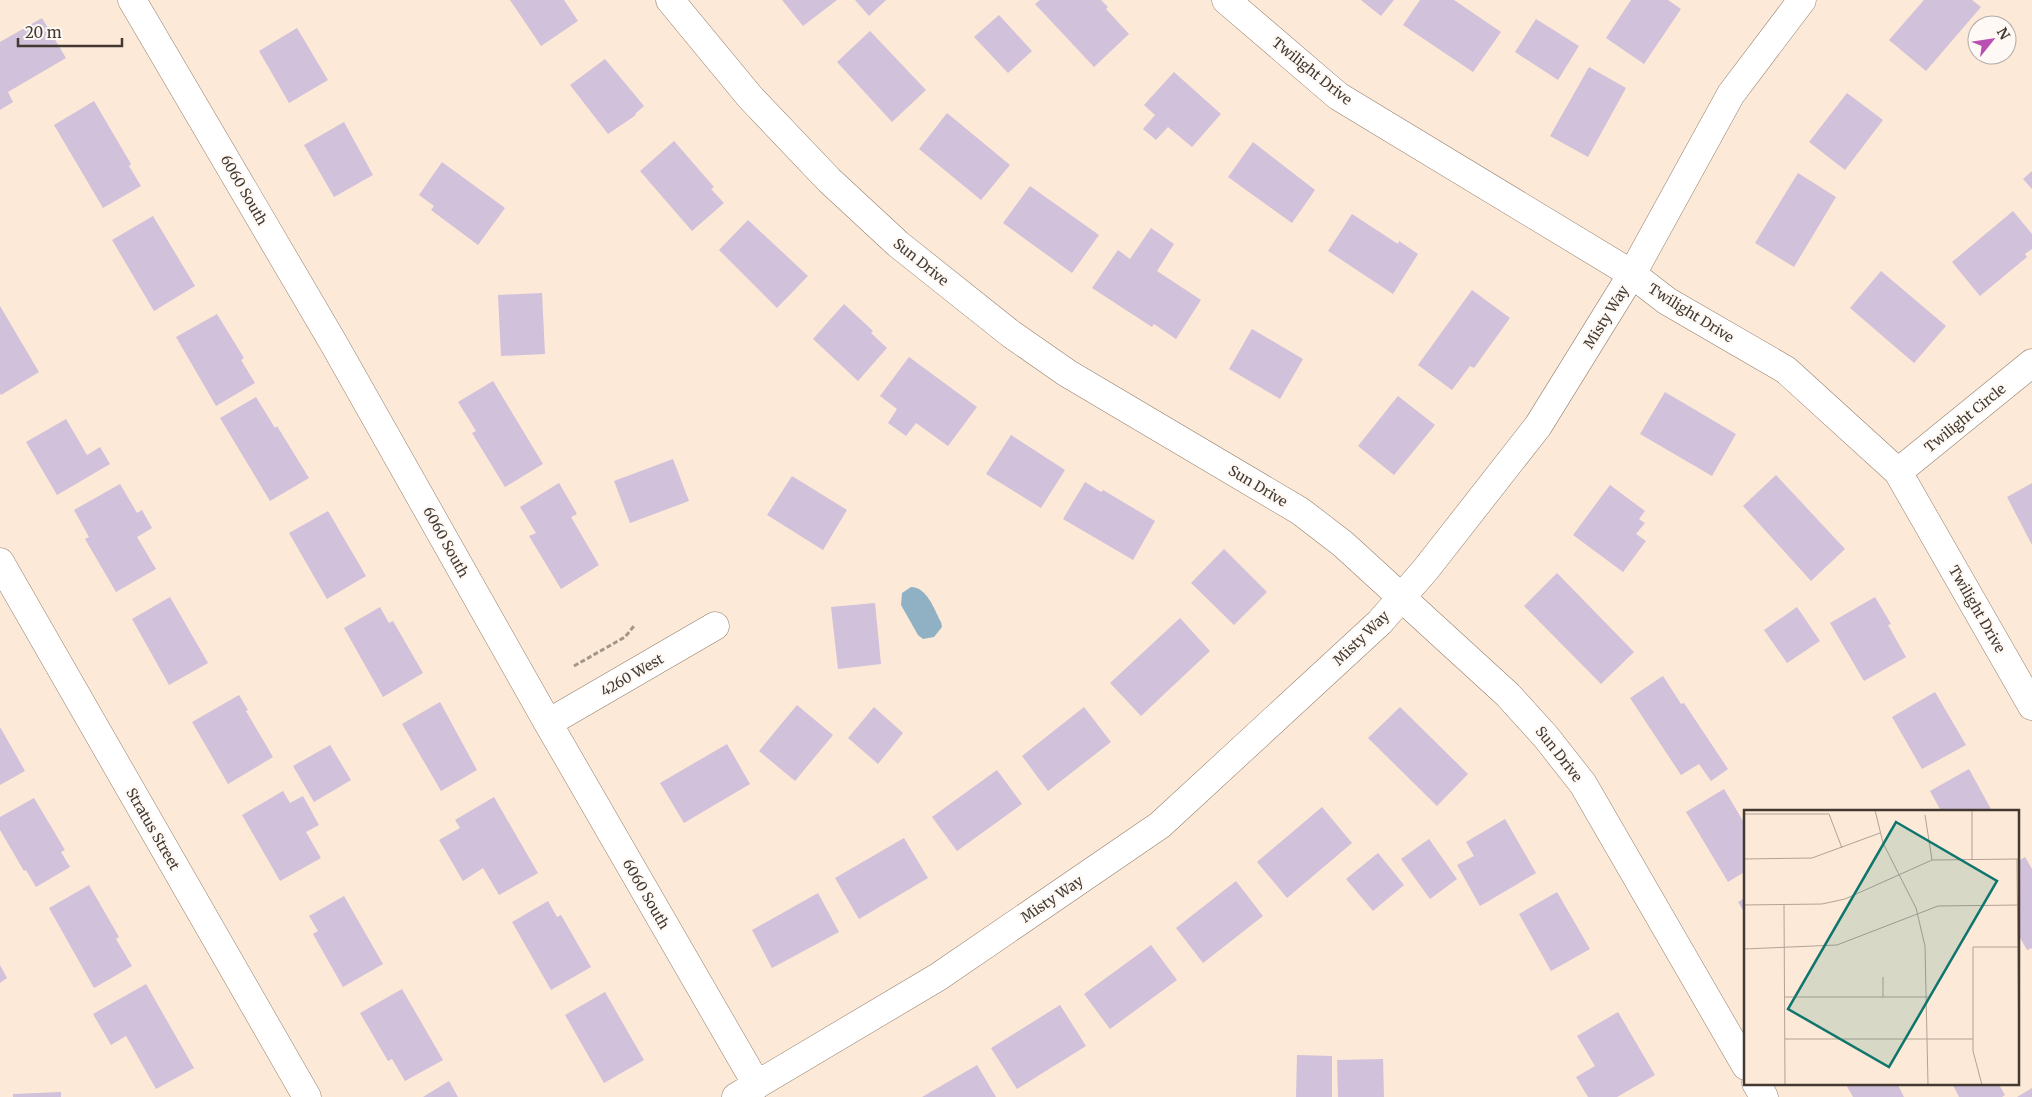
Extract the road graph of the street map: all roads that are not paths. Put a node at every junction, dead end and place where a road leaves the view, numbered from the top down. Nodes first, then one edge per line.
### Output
1 (132, 0) edge
2 (670, 0) edge
3 (1226, 0) edge
4 (1802, 0) edge
5 (1632, 274) junction
6 (2032, 363) edge
7 (1898, 472) junction
8 (0, 562) edge
9 (1401, 597) junction
10 (715, 626) dead end
11 (2032, 706) edge
12 (548, 723) junction
13 (1744, 1063) edge
14 (1757, 1084) edge
15 (746, 1091) edge
16 (307, 1097) edge
17 (1764, 1097) edge

1 - 12 street, 6060 South
2 - 9 street, Sun Drive
3 - 5 street, Twilight Drive
4 - 5 street, Misty Way
5 - 7 street, Twilight Drive
5 - 9 street, Misty Way
6 - 7 street, Twilight Circle
7 - 11 street, Twilight Drive
8 - 16 street, Stratus Street
9 - 13 street, Sun Drive
9 - 15 street, Misty Way
10 - 12 street, 4260 West
12 - 15 street, 6060 South
14 - 17 street

